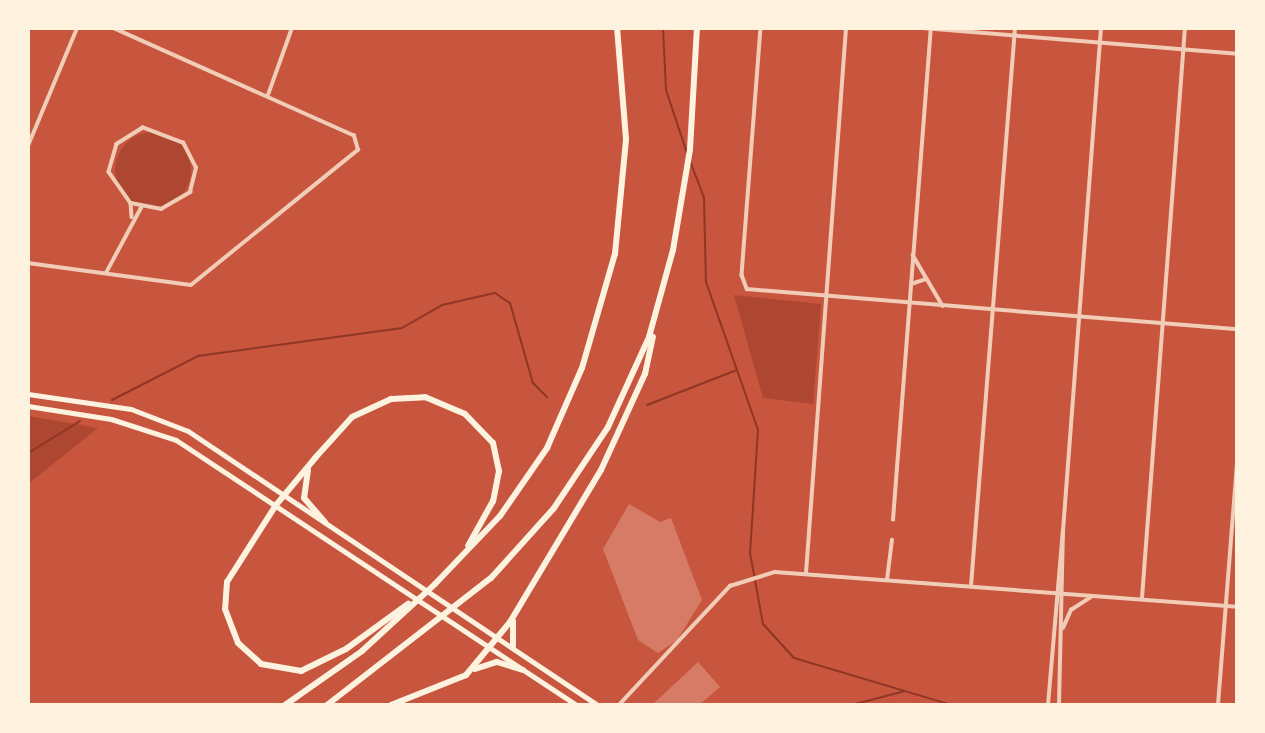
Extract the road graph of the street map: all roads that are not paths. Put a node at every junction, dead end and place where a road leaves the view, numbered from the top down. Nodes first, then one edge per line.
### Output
1 (112, 28) edge
2 (292, 28) edge
3 (617, 28) edge
4 (697, 28) edge
5 (761, 28) edge
6 (846, 28) edge
7 (923, 28) edge
8 (931, 28) edge
9 (1015, 28) edge
10 (1101, 28) edge
11 (1185, 28) edge
12 (78, 30) edge
13 (1014, 35) junction
14 (1100, 43) junction
15 (1183, 49) junction
16 (1237, 54) edge
17 (267, 96) junction
18 (28, 146) edge
19 (131, 203) junction
20 (142, 207) junction
21 (132, 217) junction
22 (912, 253) junction
23 (28, 263) edge
24 (106, 274) junction
25 (927, 279) junction
26 (909, 286) junction
27 (826, 296) junction
28 (907, 304) junction
29 (943, 306) junction
30 (659, 307) junction
31 (994, 310) junction
32 (1078, 317) junction
33 (1162, 324) junction
34 (1237, 329) edge
35 (28, 394) edge
36 (28, 406) edge
37 (316, 457) junction
38 (1237, 464) edge
39 (284, 494) junction
40 (276, 505) junction
41 (893, 520) dead end
42 (326, 522) junction
43 (1063, 531) junction
44 (892, 540) dead end
45 (464, 554) junction
46 (806, 573) junction
47 (887, 580) junction
48 (435, 584) junction
49 (971, 586) junction
50 (1054, 593) junction
51 (1062, 594) junction
52 (1093, 596) junction
53 (1142, 599) junction
54 (1226, 606) junction
55 (1237, 607) edge
56 (515, 613) junction
57 (1061, 633) junction
58 (499, 637) junction
59 (513, 646) junction
60 (491, 648) junction
61 (473, 670) junction
62 (523, 670) junction
63 (1048, 703) edge
64 (285, 705) edge
65 (327, 705) edge
66 (391, 705) edge
67 (576, 705) edge
68 (597, 705) edge
69 (619, 705) edge
70 (1059, 705) edge
71 (1217, 705) edge

1 - 17 street
2 - 17 street
3 - 45 highway
4 - 30 highway
5 - 27 street
6 - 27 street
7 - 8 street
8 - 13 street
8 - 22 street
9 - 13 street
10 - 14 street
11 - 15 street
12 - 18 street
13 - 14 street
13 - 31 street
14 - 15 street
14 - 32 street
15 - 16 street
15 - 33 street
17 - 24 street
19 - 20 street
19 - 20 street
19 - 21 street
20 - 21 street
21 - 24 street
22 - 25 street
22 - 26 street
23 - 24 street
25 - 26 street
25 - 29 street
26 - 28 street
27 - 28 street
27 - 46 street
28 - 29 street
28 - 41 street
29 - 31 street
30 - 56 highway
30 - 65 highway
31 - 32 street
31 - 49 street
32 - 33 street
32 - 43 street
33 - 34 street
33 - 53 street
35 - 39 main road
36 - 40 main road
37 - 39 highway
37 - 42 highway
37 - 45 highway
38 - 54 street
39 - 40 highway
39 - 42 main road
40 - 48 highway
40 - 60 main road
42 - 58 main road
43 - 50 street
43 - 51 street
44 - 47 street
45 - 48 highway
46 - 47 street
46 - 69 street
47 - 49 street
48 - 64 highway
49 - 50 street
50 - 51 street
50 - 63 street
51 - 52 street
51 - 57 street
52 - 53 street
52 - 57 street
53 - 54 street
54 - 55 street
54 - 71 street
56 - 58 highway
56 - 59 highway
57 - 70 street
58 - 59 main road
58 - 60 highway
59 - 68 main road
60 - 61 highway
60 - 62 main road
61 - 62 highway
61 - 66 highway
62 - 67 main road

